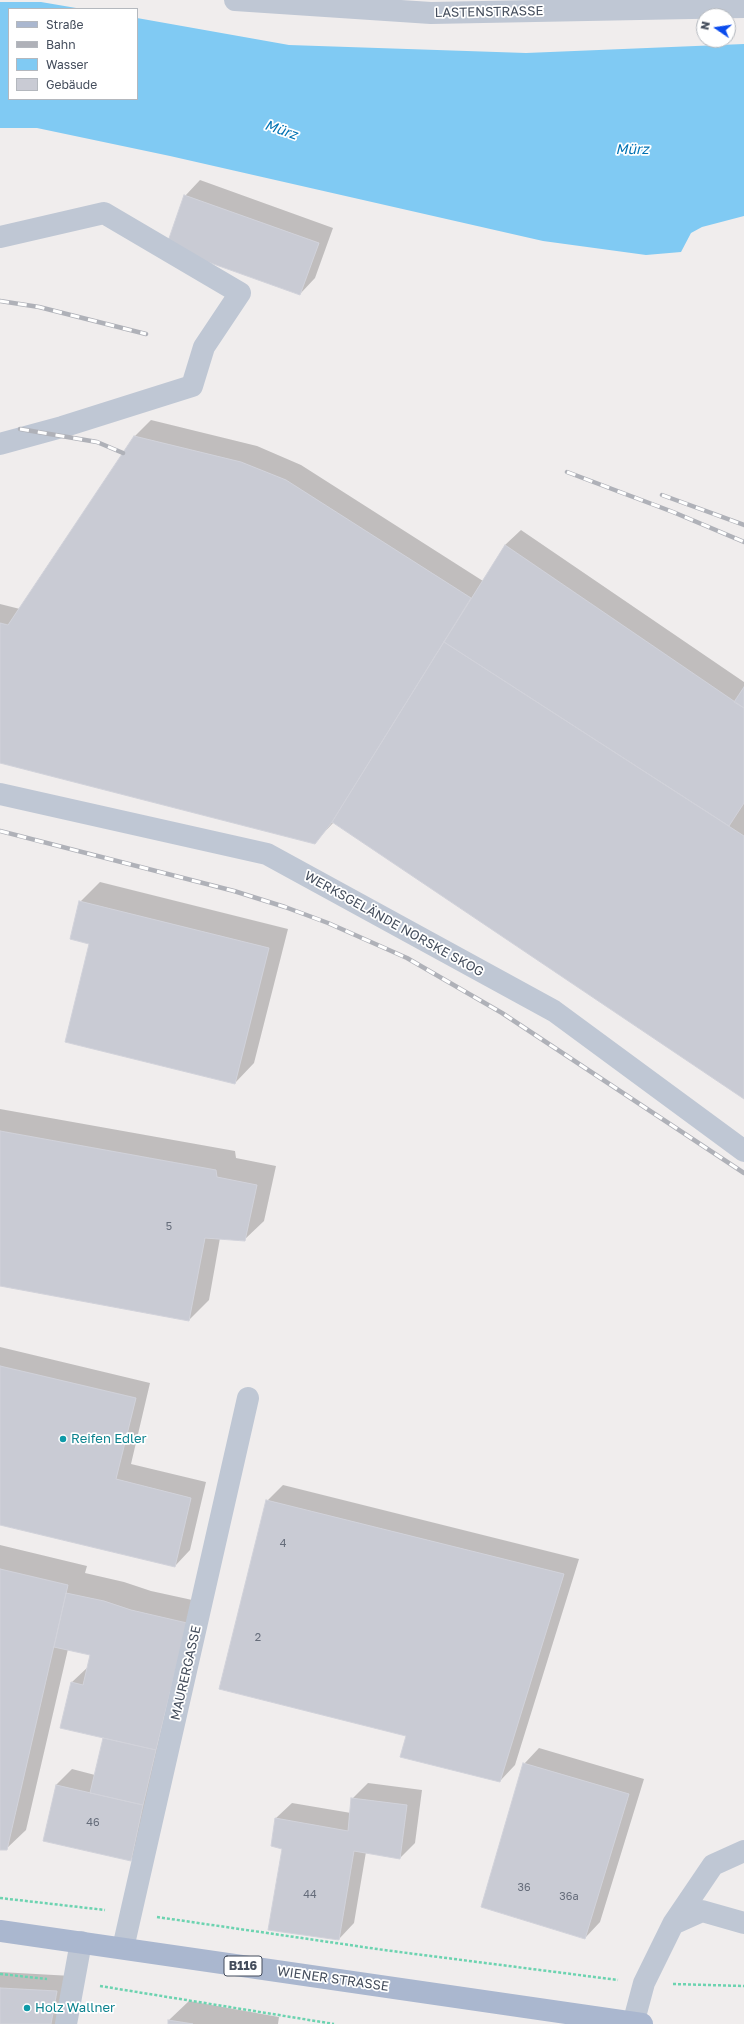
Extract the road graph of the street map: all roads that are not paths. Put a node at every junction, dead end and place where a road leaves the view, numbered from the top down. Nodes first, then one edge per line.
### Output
1 (235, 0) edge
2 (744, 7) edge
3 (0, 237) edge
4 (0, 444) edge
5 (0, 794) edge
6 (744, 1151) edge
7 (248, 1398) dead end
8 (744, 1851) edge
9 (744, 1923) edge
10 (673, 1924) junction
11 (0, 1931) edge
12 (81, 1942) junction
13 (123, 1948) junction
14 (66, 2024) edge
15 (636, 2024) edge

1 - 2 street, LASTENSTRASSE
3 - 4 street
5 - 6 street, WERKSGELÄNDE NORSKE SKOG
7 - 13 street, MAURERGASSE
8 - 10 street
9 - 10 street
10 - 15 street
11 - 12 main road, WIENER STRASSE / B116
12 - 13 main road, WIENER STRASSE / B116
12 - 14 street
13 - 15 main road, WIENER STRASSE / B116

